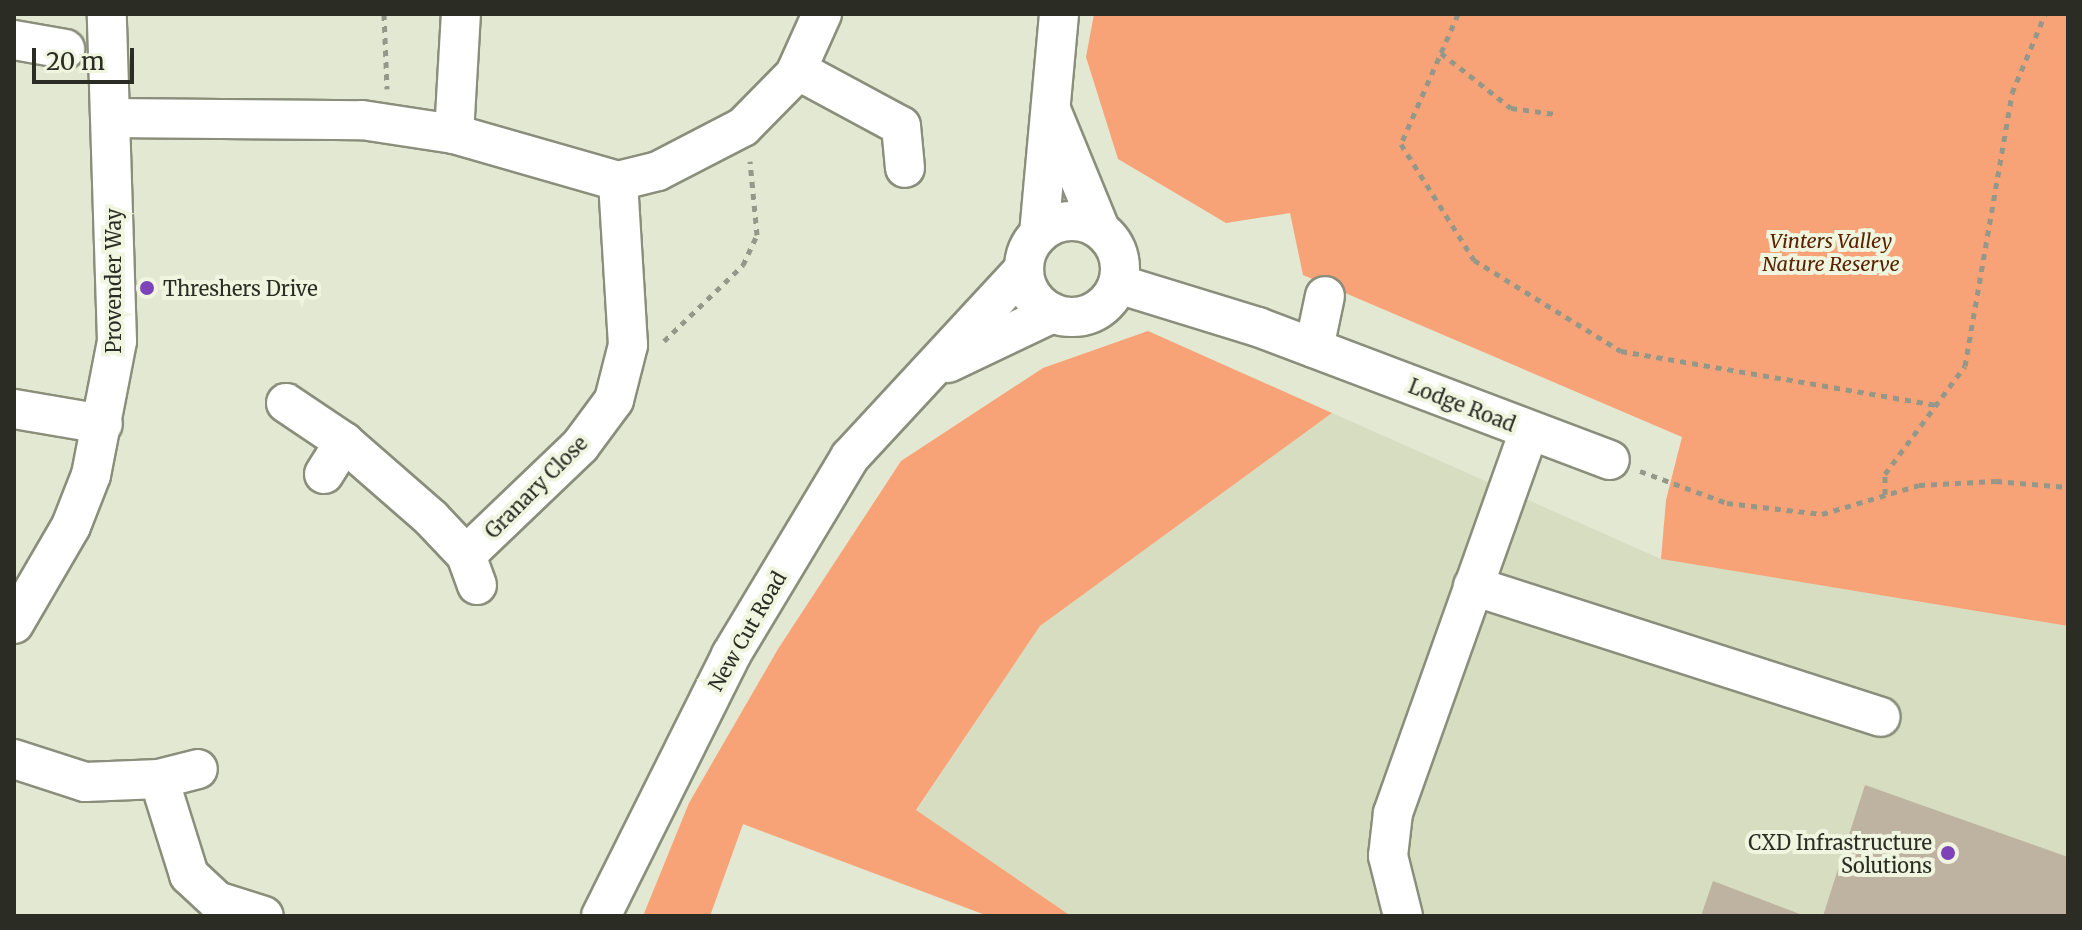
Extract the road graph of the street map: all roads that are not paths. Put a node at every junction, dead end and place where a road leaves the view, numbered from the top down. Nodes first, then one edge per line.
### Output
1 (107, 14) edge
2 (461, 14) edge
3 (822, 14) edge
4 (1059, 14) edge
5 (14, 40) edge
6 (65, 49) dead end
7 (797, 70) junction
8 (1047, 102) junction
9 (110, 118) junction
10 (454, 134) junction
11 (905, 168) dead end
12 (618, 181) junction
13 (1100, 229) junction
14 (1039, 234) junction
15 (1024, 269) junction
16 (1118, 284) junction
17 (1325, 296) dead end
18 (1053, 313) junction
19 (1314, 348) junction
20 (932, 371) junction
21 (286, 403) dead end
22 (14, 409) edge
23 (103, 424) junction
24 (1529, 431) junction
25 (344, 442) junction
26 (1610, 460) road end
27 (324, 474) dead end
28 (1473, 586) junction
29 (14, 624) edge
30 (1880, 717) dead end
31 (14, 759) edge
32 (198, 769) dead end
33 (159, 779) junction
34 (264, 916) edge
35 (601, 916) edge
36 (1403, 916) edge

1 - 9 street, Provender Way
2 - 10 street
3 - 7 street
4 - 8 street, New Cut Road
5 - 6 street
7 - 11 street
7 - 12 street
8 - 13 street
8 - 14 street, New Cut Road
9 - 10 street
9 - 23 street, Provender Way
10 - 12 street
12 - 25 street, Granary Close
13 - 14 street
13 - 16 street
14 - 15 street, New Cut Road
15 - 18 street
15 - 20 street, New Cut Road
16 - 18 street, New Cut Road
16 - 19 street, Lodge Road
17 - 19 street
18 - 20 street, New Cut Road
19 - 24 street, Lodge Road
20 - 35 street, New Cut Road
21 - 25 street, Granary Close
22 - 23 street
23 - 29 street, Provender Way
24 - 26 street, Lodge Road
24 - 28 street
25 - 27 street
28 - 30 street
28 - 36 street
31 - 33 street
32 - 33 street
33 - 34 street

